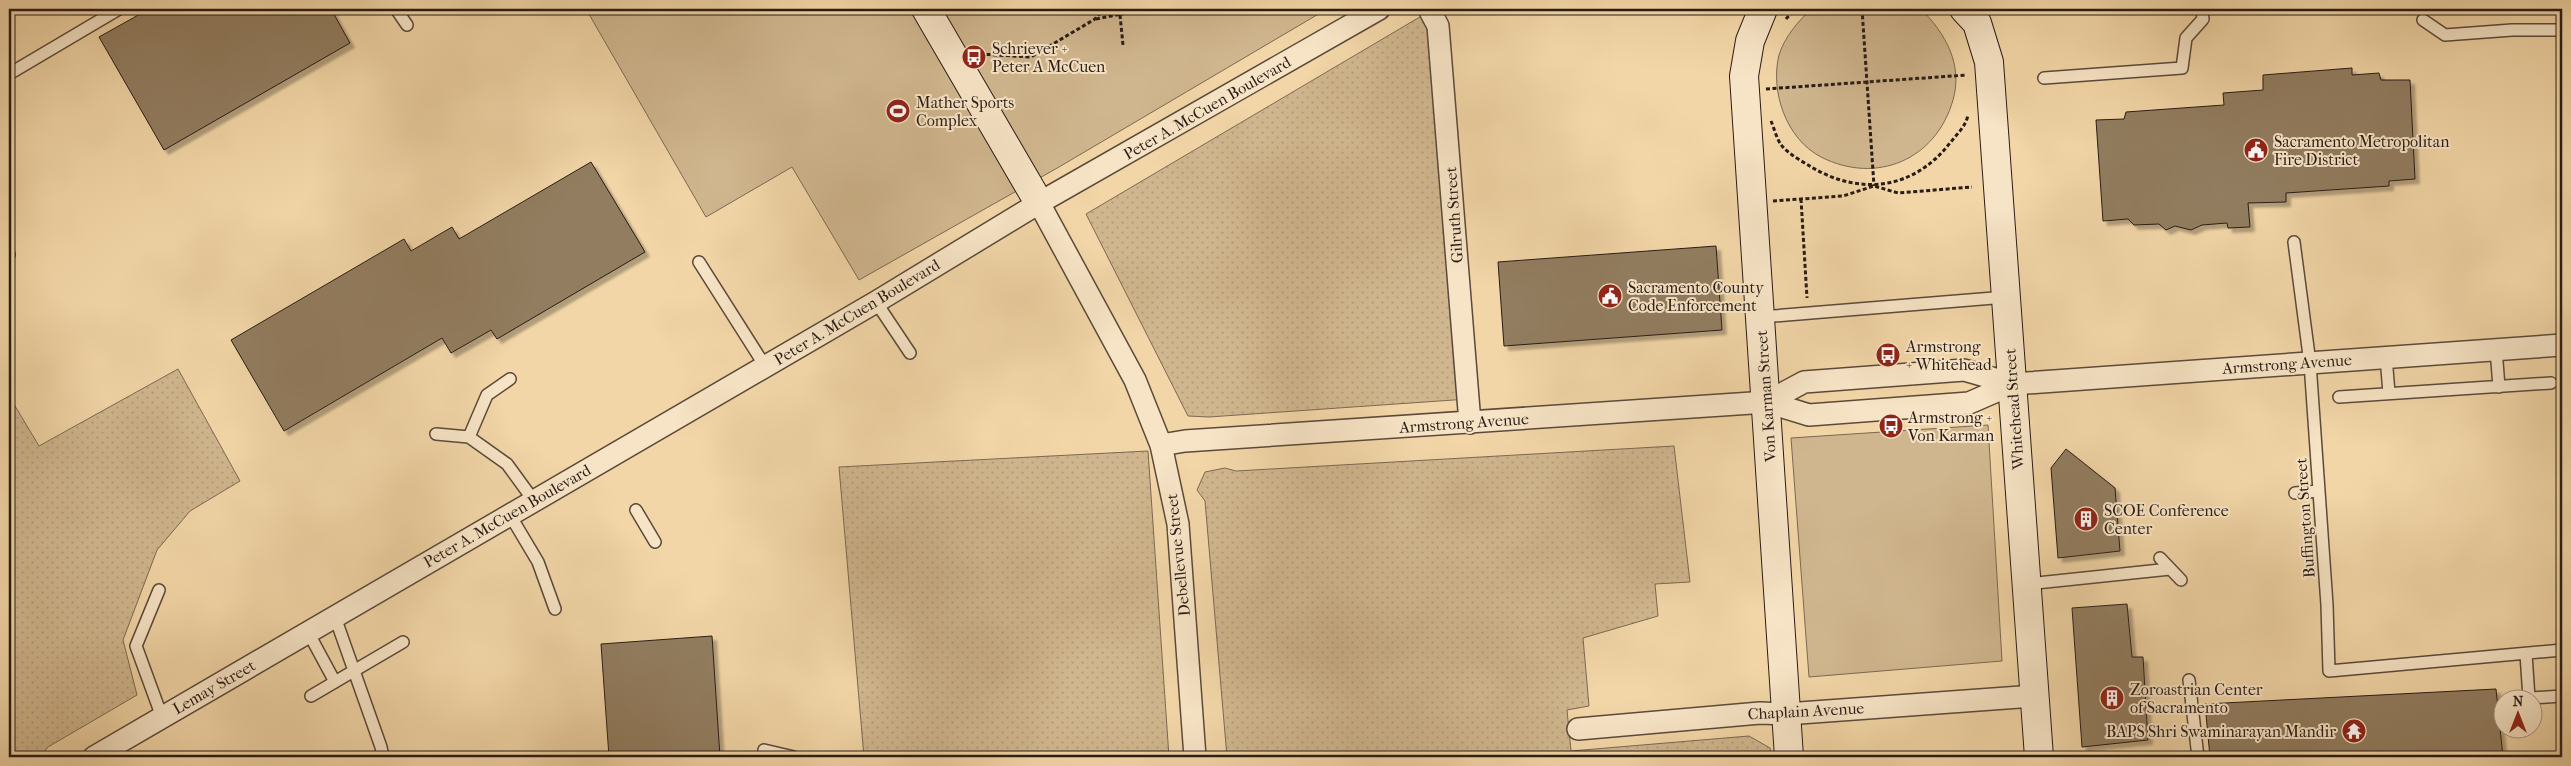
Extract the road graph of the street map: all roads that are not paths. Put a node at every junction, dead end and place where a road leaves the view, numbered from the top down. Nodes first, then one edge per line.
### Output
1 (119, 9) edge
2 (396, 9) edge
3 (926, 9) edge
4 (1379, 9) edge
5 (1429, 9) edge
6 (1964, 9) edge
7 (2202, 9) edge
8 (1773, 17) edge
9 (2423, 20) dead end
10 (407, 25) dead end
11 (2562, 30) edge
12 (9, 74) edge
13 (2044, 78) dead end
14 (1039, 203) junction
15 (2294, 242) dead end
16 (699, 262) dead end
17 (2006, 297) junction
18 (876, 302) junction
19 (1761, 317) junction
20 (2562, 345) edge
21 (2496, 349) junction
22 (910, 353) dead end
23 (2386, 357) junction
24 (2310, 363) junction
25 (765, 366) junction
26 (510, 379) dead end
27 (2551, 383) dead end
28 (2013, 384) junction
29 (2499, 387) junction
30 (2389, 393) junction
31 (2339, 397) dead end
32 (1767, 402) junction
33 (1470, 423) junction
34 (436, 434) dead end
35 (469, 437) junction
36 (1161, 445) junction
37 (2319, 491) junction
38 (2295, 493) dead end
39 (534, 501) junction
40 (636, 510) dead end
41 (510, 515) junction
42 (655, 542) dead end
43 (2160, 558) dead end
44 (2170, 569) junction
45 (2181, 580) dead end
46 (2027, 584) junction
47 (159, 590) dead end
48 (555, 609) dead end
49 (335, 617) junction
50 (308, 632) junction
51 (403, 642) dead end
52 (2562, 650) edge
53 (2526, 654) junction
54 (354, 671) junction
55 (2189, 680) dead end
56 (335, 682) junction
57 (2529, 688) edge
58 (311, 696) dead end
59 (2035, 696) junction
60 (2562, 696) edge
61 (2544, 697) edge
62 (1786, 714) junction
63 (162, 717) junction
64 (1578, 729) dead end
65 (764, 750) dead end
66 (94, 757) edge
67 (383, 757) edge
68 (794, 757) edge
69 (1195, 757) edge
70 (1789, 757) edge
71 (2039, 757) edge
72 (2198, 757) edge

1 - 12 lane
2 - 10 lane
3 - 14 street
4 - 14 street, Peter A. McCuen Boulevard
5 - 33 street, Gilruth Street
6 - 17 street, Whitehead Street
7 - 13 lane
8 - 19 street, Von Karman Street
9 - 11 lane
14 - 18 street, Peter A. McCuen Boulevard
14 - 36 street, Debellevue Street
15 - 24 lane, Buffington Street
16 - 25 lane
17 - 19 lane
17 - 28 street, Whitehead Street
18 - 22 lane
18 - 25 street, Peter A. McCuen Boulevard
19 - 32 street, Von Karman Street
20 - 21 street, Armstrong Avenue
21 - 23 street, Armstrong Avenue
21 - 29 lane
23 - 24 street, Armstrong Avenue
23 - 30 lane
24 - 28 street, Armstrong Avenue
24 - 37 lane, Buffington Street
25 - 39 street, Peter A. McCuen Boulevard
26 - 35 lane
27 - 29 lane
28 - 32 street, Armstrong Avenue
28 - 32 street, Armstrong Avenue
28 - 46 street, Whitehead Street
29 - 30 lane
30 - 31 lane
32 - 33 street, Armstrong Avenue
32 - 62 street, Von Karman Street
33 - 36 street, Armstrong Avenue
34 - 35 lane
35 - 39 lane
36 - 69 street, Debellevue Street
37 - 38 lane
37 - 53 lane, Buffington Street
39 - 41 street, Peter A. McCuen Boulevard
40 - 42 lane
41 - 48 lane
41 - 49 street, Peter A. McCuen Boulevard
43 - 44 lane
44 - 45 lane
44 - 46 lane
46 - 59 street, Whitehead Street
47 - 63 lane
49 - 50 street, Lemay Street
49 - 54 lane
50 - 56 lane
50 - 63 street, Lemay Street
51 - 54 lane
52 - 53 lane
53 - 57 lane
54 - 56 lane
54 - 67 lane
55 - 72 lane
56 - 58 lane
59 - 62 street, Chaplain Avenue
59 - 71 street, Whitehead Street
60 - 61 lane
62 - 64 street, Chaplain Avenue
62 - 70 street, Von Karman Street
63 - 66 street, Lemay Street
65 - 68 lane

